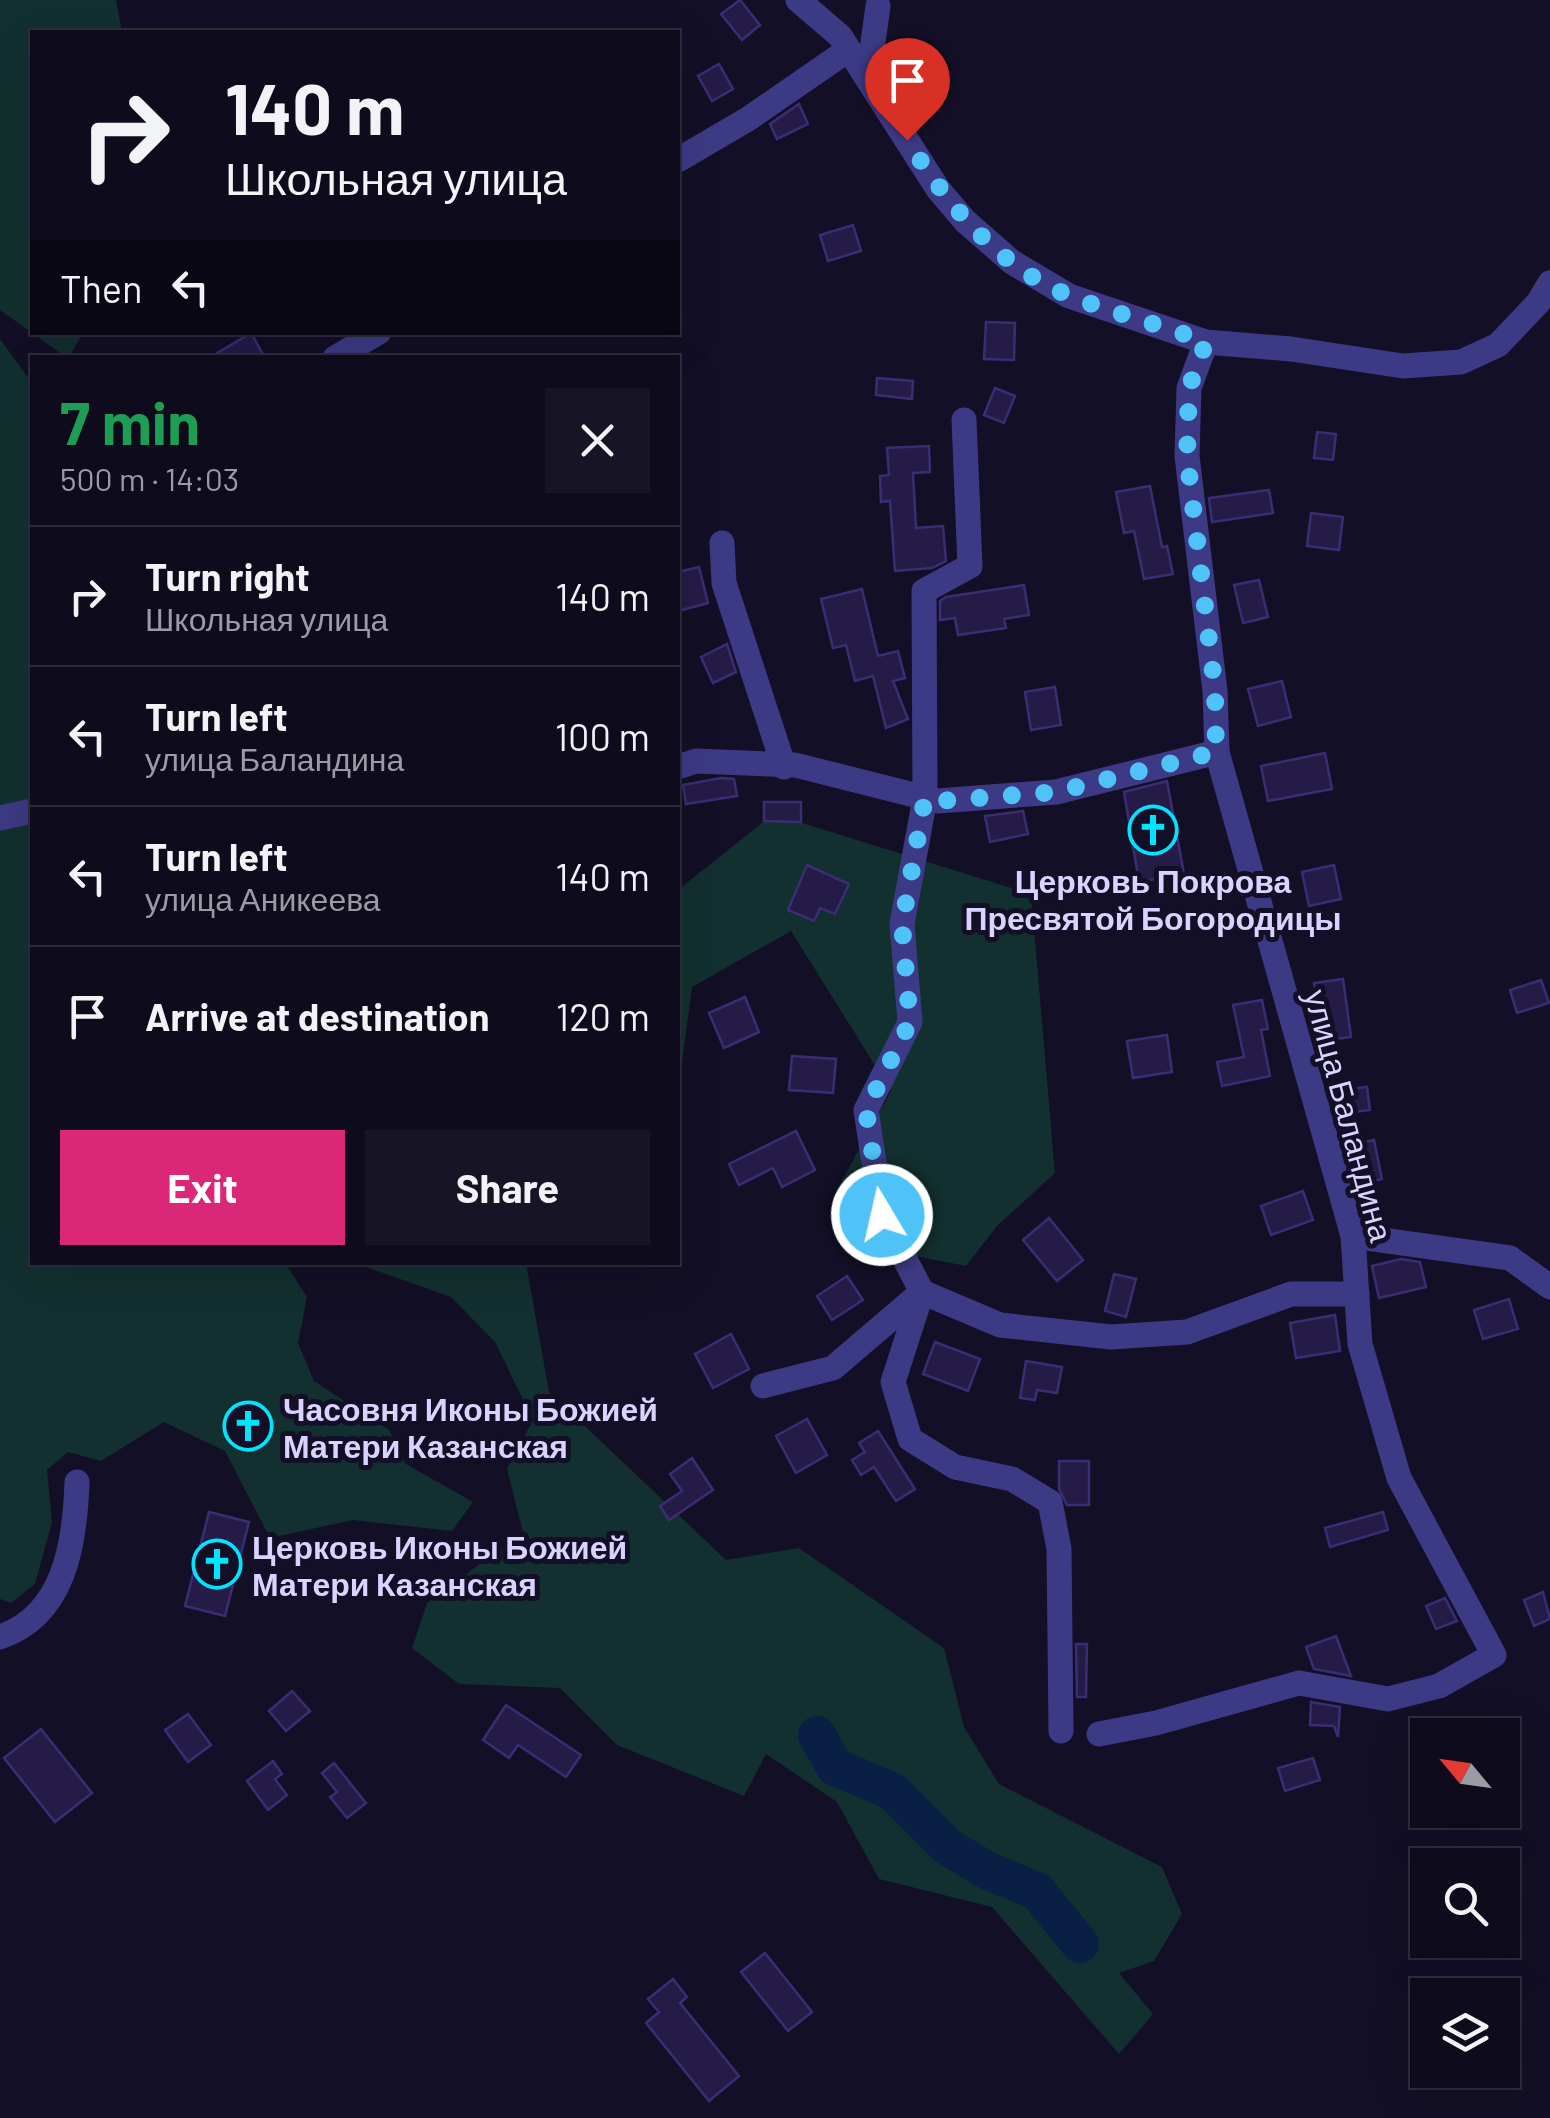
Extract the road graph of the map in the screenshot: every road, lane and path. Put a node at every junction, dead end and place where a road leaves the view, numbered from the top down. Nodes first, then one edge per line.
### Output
1 (798, 0) edge
2 (879, 3) edge
3 (844, 43) junction
4 (876, 90) junction
5 (680, 159) edge
6 (1550, 284) edge
7 (374, 335) edge
8 (1206, 342) junction
9 (341, 355) edge
10 (964, 420) dead end
11 (722, 544) dead end
12 (1216, 752) junction
13 (680, 766) edge
14 (784, 767) junction
15 (925, 798) junction
16 (30, 811) edge
17 (0, 818) edge
18 (1353, 1236) junction
19 (1550, 1287) edge
20 (922, 1292) junction
21 (1357, 1294) junction
22 (764, 1386) dead end
23 (77, 1482) dead end
24 (0, 1637) edge
25 (1061, 1731) dead end
26 (1098, 1734) dead end

1 - 3 street
2 - 3 street
2 - 4 street
3 - 4 street
3 - 5 street
4 - 8 street
6 - 8 street
7 - 9 street
8 - 12 street, улица Баландина
10 - 15 street
11 - 14 street
12 - 15 street
12 - 18 street, улица Баландина
13 - 14 street
14 - 15 street
15 - 20 street
16 - 17 street
18 - 19 street
18 - 21 street, улица Баландина
20 - 21 street
20 - 22 street
20 - 25 street
21 - 26 street, улица Баландина
23 - 24 street

